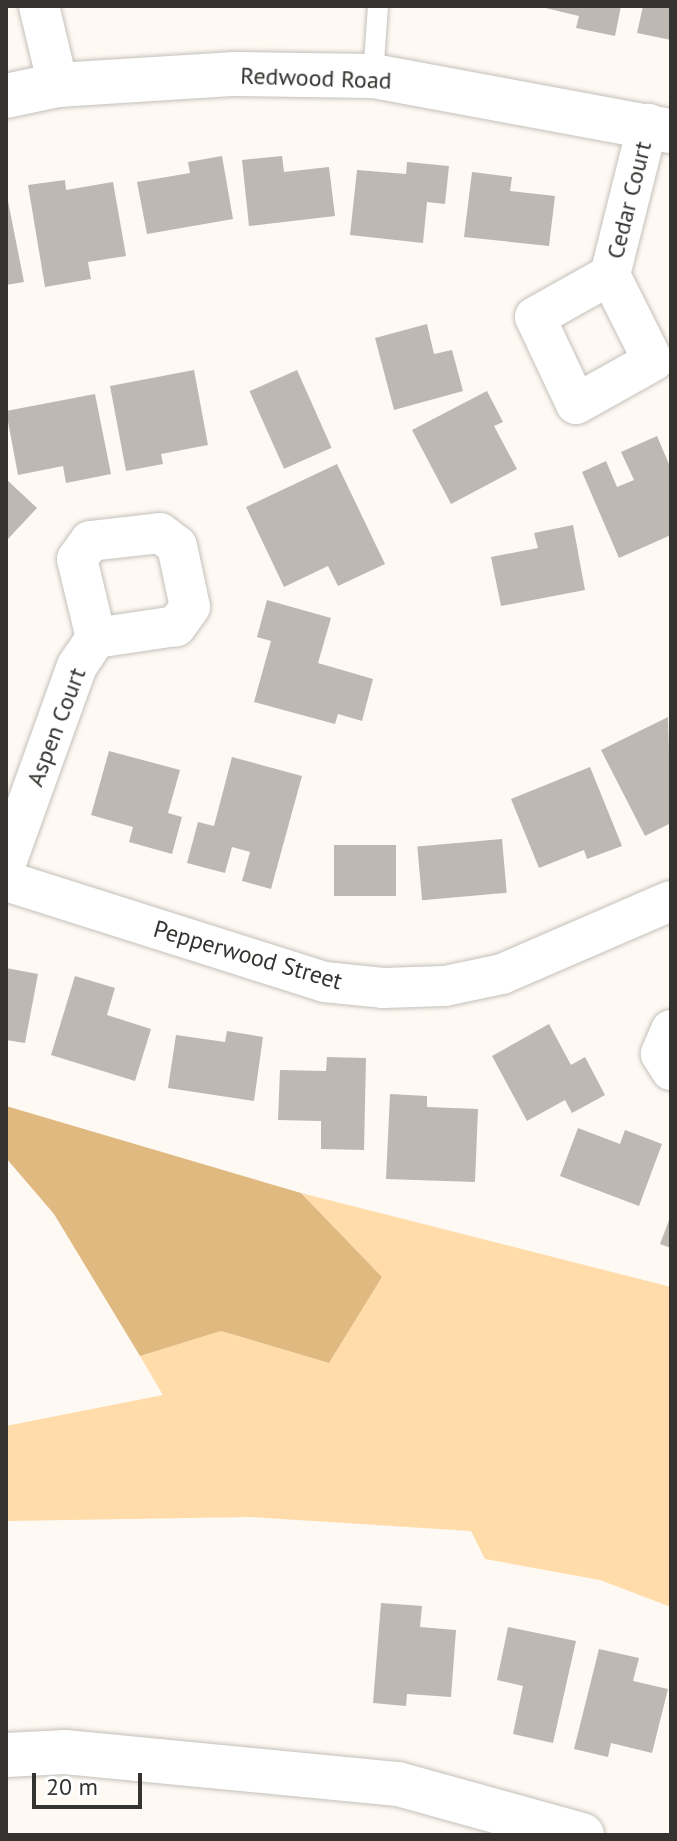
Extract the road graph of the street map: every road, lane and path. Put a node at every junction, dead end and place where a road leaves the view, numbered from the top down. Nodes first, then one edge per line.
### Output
1 (39, 6) edge
2 (378, 6) edge
3 (373, 76) junction
4 (58, 85) junction
5 (6, 96) edge
6 (660, 128) edge
7 (610, 275) dead end
8 (96, 638) dead end
9 (6, 863) edge
10 (6, 881) edge
11 (667, 915) edge
12 (671, 1030) edge
13 (671, 1070) edge
14 (6, 1755) edge
15 (582, 1835) edge

1 - 4 street
2 - 3 lane
3 - 4 street, Redwood Road
3 - 6 street, Redwood Road
4 - 5 street, Redwood Road
6 - 7 street, Cedar Court
8 - 9 street, Aspen Court
10 - 11 street, Pepperwood Street
12 - 13 street
14 - 15 street

